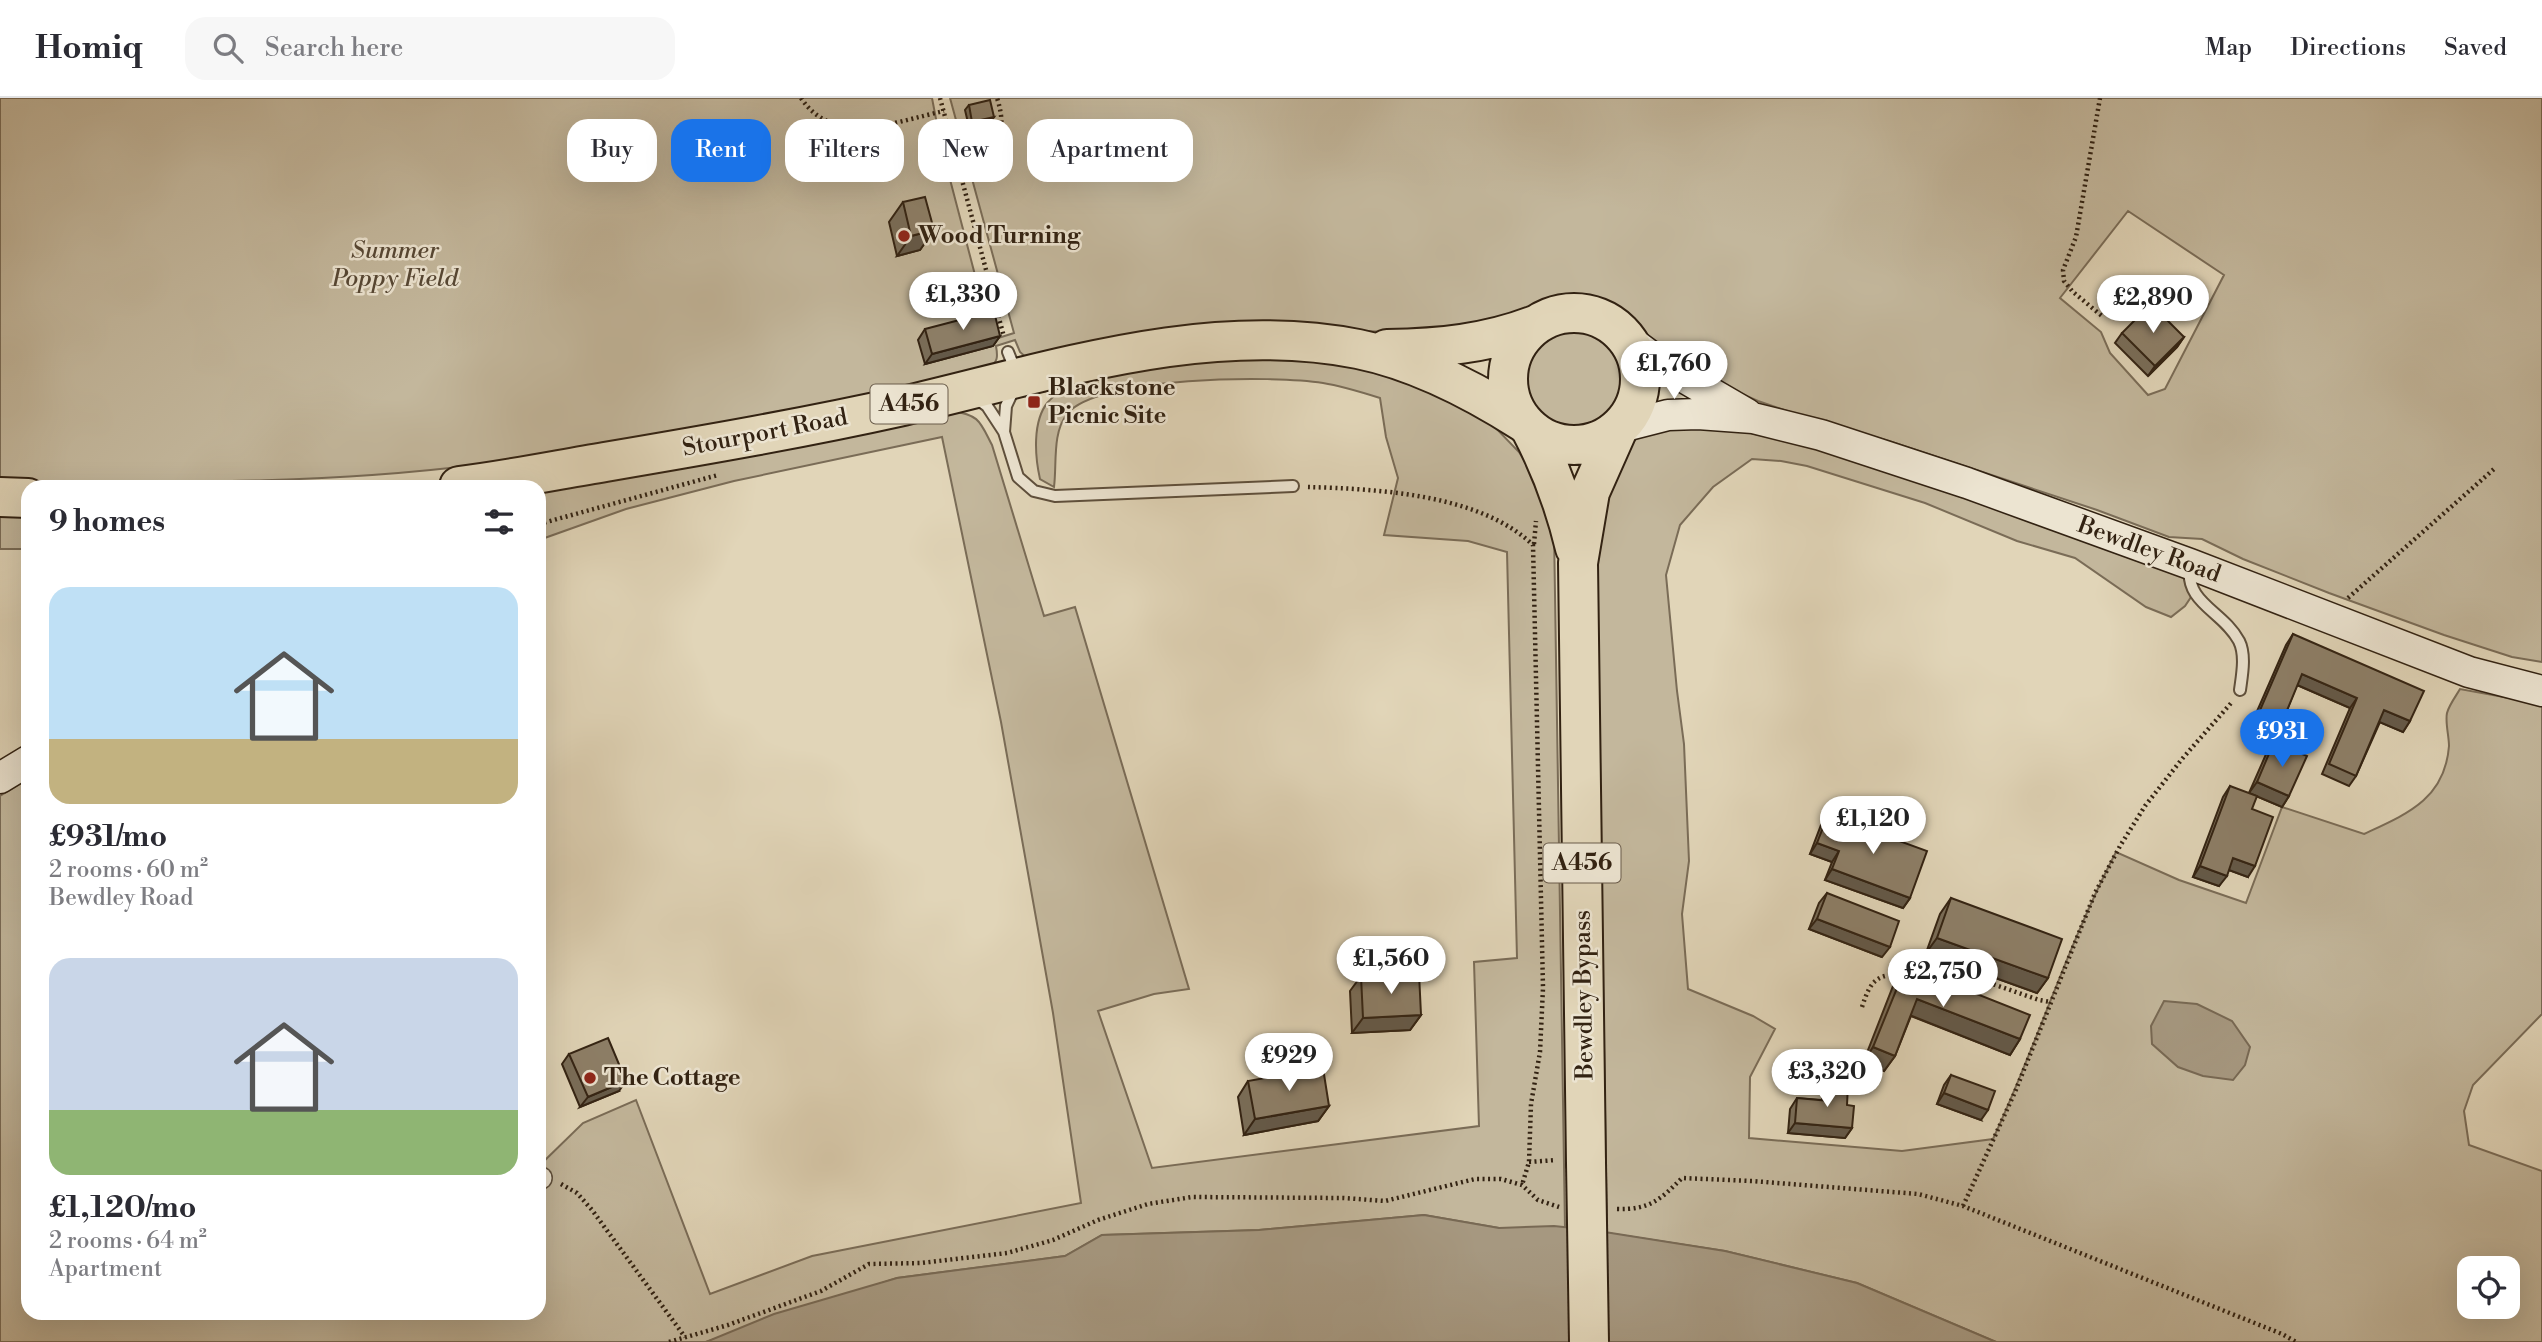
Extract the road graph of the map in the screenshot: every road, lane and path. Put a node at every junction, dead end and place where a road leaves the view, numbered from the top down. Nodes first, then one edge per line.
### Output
1 (801, 98) edge
2 (940, 98) edge
3 (997, 98) edge
4 (2100, 98) edge
5 (944, 111) junction
6 (946, 119) edge
7 (1001, 119) edge
8 (962, 182) edge
9 (2102, 316) dead end
10 (1535, 325) junction
11 (1626, 338) junction
12 (1360, 349) junction
13 (1013, 365) junction
14 (965, 391) junction
15 (1753, 418) junction
16 (1527, 426) junction
17 (1620, 428) junction
18 (1004, 432) junction
19 (2494, 469) dead end
20 (495, 480) edge
21 (1293, 486) joint
22 (0, 497) edge
23 (21, 498) edge
24 (1578, 564) junction
25 (2190, 564) junction
26 (2327, 618) junction
27 (2240, 690) joint
28 (2542, 691) edge
29 (21, 765) edge
30 (0, 778) edge
31 (2051, 1002) junction
32 (1862, 1007) dead end
33 (1529, 1162) junction
34 (1575, 1162) junction
35 (546, 1179) edge
36 (1522, 1185) junction
37 (1963, 1206) junction
38 (1562, 1208) dead end
39 (1613, 1209) dead end
40 (685, 1337) junction
41 (669, 1342) edge
42 (1589, 1342) edge
43 (2296, 1342) edge

1 - 5 path
2 - 5 path
3 - 7 path
4 - 9 path
5 - 6 path
8 - 13 path
10 - 11 highway, A456
10 - 12 highway, Stourport Road / A456
10 - 16 highway, A456
11 - 15 main road, Bewdley Road
11 - 17 highway, A456
12 - 13 highway, Stourport Road / A456
12 - 16 highway, Stourport Road / A456
13 - 14 highway, Stourport Road / A456
13 - 18 lane
14 - 18 lane
14 - 20 highway, Stourport Road / A456
15 - 17 main road, Bewdley Road
15 - 25 main road, Bewdley Road
16 - 17 highway, A456
16 - 24 highway, Bewdley Bypass / A456
17 - 24 highway, Bewdley Bypass / A456
18 - 21 lane
19 - 26 path
21 - 33 path
22 - 23 highway
24 - 34 highway, Bewdley Bypass / A456
25 - 26 main road, Bewdley Road
25 - 27 lane
26 - 28 main road, Bewdley Road
27 - 31 path
29 - 30 main road
31 - 32 path
31 - 37 path
33 - 34 path
33 - 36 path
34 - 42 highway, Bewdley Bypass, bridge
35 - 40 path
36 - 38 path
36 - 40 path
37 - 39 path
37 - 43 path
40 - 41 path

